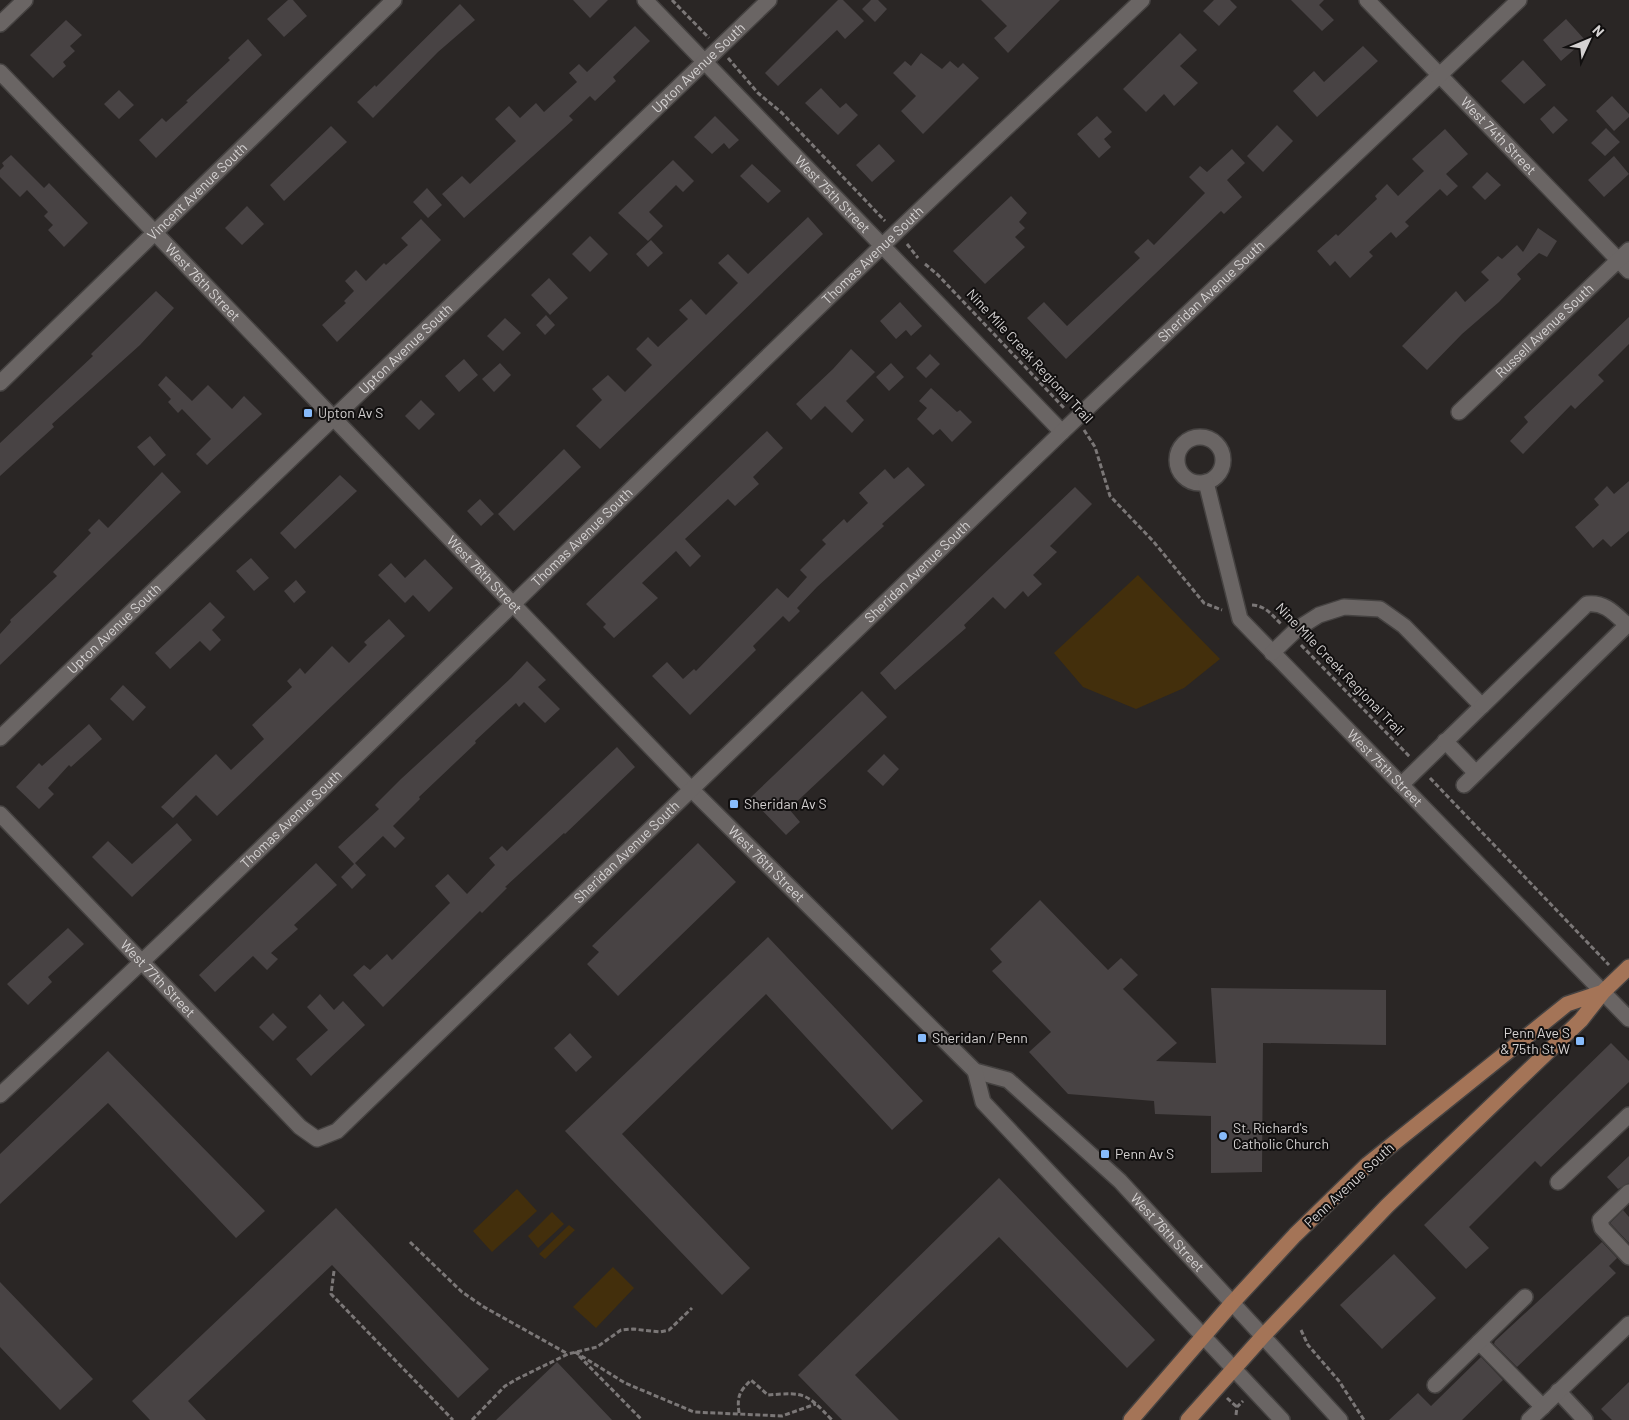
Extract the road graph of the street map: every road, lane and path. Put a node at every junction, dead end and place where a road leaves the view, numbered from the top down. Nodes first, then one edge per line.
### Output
1 (25, 0) edge
2 (394, 0) edge
3 (645, 0) edge
4 (672, 0) edge
5 (769, 0) edge
6 (1142, 0) edge
7 (1367, 0) edge
8 (1518, 0) edge
9 (0, 24) edge
10 (719, 48) junction
11 (705, 62) junction
12 (0, 72) edge
13 (1440, 76) junction
14 (155, 233) junction
15 (896, 233) junction
16 (883, 246) junction
17 (1624, 255) edge
18 (1629, 272) edge
19 (0, 384) edge
20 (1459, 412) dead end
21 (333, 418) junction
22 (1075, 420) junction
23 (1062, 432) junction
24 (1206, 482) dead end
25 (514, 605) junction
26 (1237, 609) junction
27 (1291, 634) junction
28 (1272, 653) junction
29 (1482, 706) junction
30 (0, 738) edge
31 (1446, 742) junction
32 (1419, 767) junction
33 (1476, 773) junction
34 (1464, 784) dead end
35 (1401, 785) junction
36 (691, 788) junction
37 (0, 814) edge
38 (143, 962) junction
39 (1624, 972) edge
40 (1603, 992) junction
41 (1629, 1019) edge
42 (975, 1071) junction
43 (0, 1095) edge
44 (1629, 1115) edge
45 (317, 1139) joint
46 (1558, 1182) dead end
47 (1629, 1192) edge
48 (410, 1242) dead end
49 (1629, 1257) edge
50 (334, 1271) dead end
51 (1525, 1296) dead end
52 (1232, 1302) junction
53 (692, 1308) dead end
54 (1629, 1324) edge
55 (1301, 1330) dead end
56 (1204, 1335) junction
57 (1264, 1335) junction
58 (1479, 1342) junction
59 (575, 1352) junction
60 (568, 1354) junction
61 (1234, 1368) junction
62 (1435, 1385) dead end
63 (1558, 1391) junction
64 (1225, 1396) dead end
65 (1243, 1401) dead end
66 (816, 1404) junction
67 (1543, 1406) junction
68 (1237, 1407) junction
69 (739, 1413) junction
70 (1236, 1415) dead end
71 (453, 1420) edge
72 (472, 1420) edge
73 (642, 1420) edge
74 (832, 1420) edge
75 (1131, 1420) edge
76 (1188, 1420) edge
77 (1282, 1420) edge
78 (1340, 1420) edge
79 (1364, 1420) edge
80 (1529, 1420) edge
81 (1586, 1420) edge

1 - 9 street
2 - 14 street, Vincent Avenue South
3 - 11 street, West 75th Street
4 - 10 path, Nine Mile Creek Regional Trail
5 - 10 street, Upton Avenue South
6 - 15 street, Thomas Avenue South
7 - 13 street, West 74th Street
8 - 13 street, Sheridan Avenue South
10 - 11 street, Upton Avenue South
10 - 15 path, Nine Mile Creek Regional Trail
11 - 16 street, West 75th Street
11 - 21 street, Upton Avenue South
12 - 14 street, West 76th Street
13 - 17 street, West 74th Street
13 - 22 street, Sheridan Avenue South
14 - 19 street, Vincent Avenue South
14 - 21 street, West 76th Street
15 - 16 street, Thomas Avenue South
15 - 22 path, Nine Mile Creek Regional Trail
16 - 23 street, West 75th Street
16 - 25 street, Thomas Avenue South
17 - 18 street, West 74th Street
17 - 20 street, Russell Avenue South
21 - 25 street, West 76th Street
21 - 30 street, Upton Avenue South
22 - 23 street, Sheridan Avenue South
22 - 26 path, Nine Mile Creek Regional Trail
23 - 36 street, Sheridan Avenue South
24 - 26 street, West 75th Street
25 - 36 street, West 76th Street
25 - 38 street, Thomas Avenue South
26 - 27 path, Nine Mile Creek Regional Trail
26 - 28 street, West 75th Street
27 - 28 street
27 - 29 street
27 - 32 path, Nine Mile Creek Regional Trail
28 - 35 street, West 75th Street
29 - 31 street
29 - 33 street
31 - 32 street
31 - 33 street
32 - 35 street
32 - 39 path, Nine Mile Creek Regional Trail
33 - 34 street
35 - 40 street, West 75th Street
36 - 42 street, West 76th Street
36 - 45 street, Sheridan Avenue South
37 - 38 street, West 77th Street
38 - 43 street, Thomas Avenue South
38 - 45 street, West 77th Street
39 - 40 main road, Penn Avenue South
40 - 41 street, West 75th Street
40 - 52 main road, Penn Avenue South
40 - 57 main road, Penn Avenue South
42 - 52 street, West 76th Street
42 - 56 street
44 - 46 street
47 - 49 street
48 - 60 path
50 - 71 path
51 - 58 street
52 - 56 main road, Penn Avenue South
52 - 57 street, West 76th Street
53 - 59 path
54 - 63 street
55 - 79 path
56 - 61 street
56 - 75 main road, Penn Avenue South
57 - 61 main road, Penn Avenue South
57 - 78 street, West 76th Street
58 - 62 street
58 - 67 street
59 - 60 path
59 - 69 path
59 - 73 path
60 - 72 path
61 - 76 main road, Penn Avenue South
61 - 77 street
63 - 67 street
63 - 81 street
64 - 68 path
65 - 68 path
66 - 69 path
66 - 69 path
66 - 74 path
67 - 80 street
68 - 70 path

